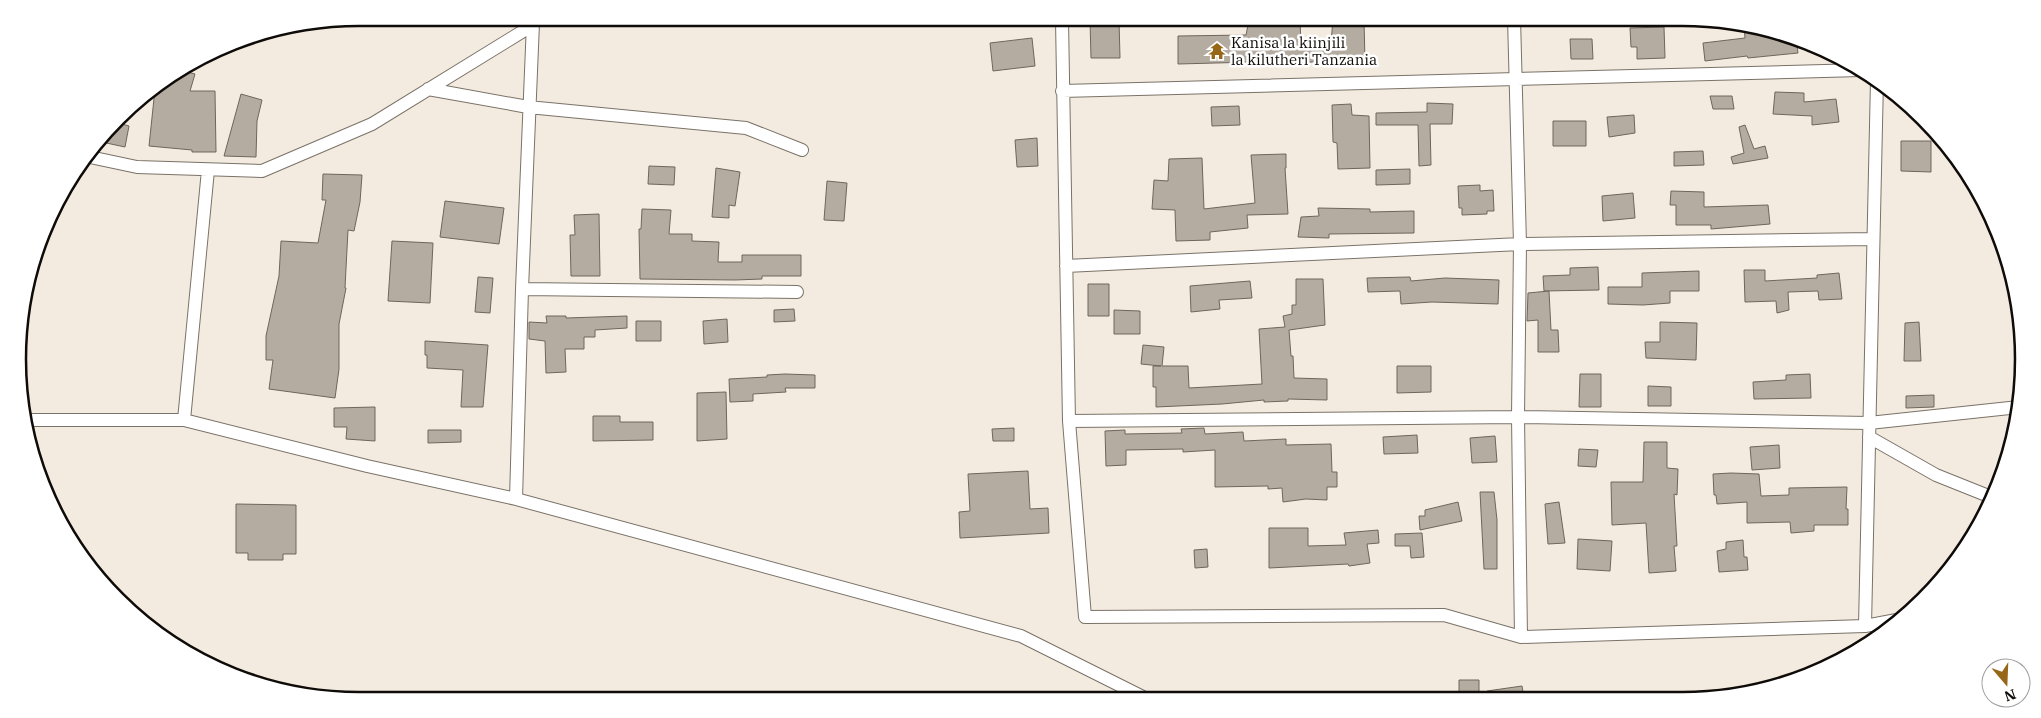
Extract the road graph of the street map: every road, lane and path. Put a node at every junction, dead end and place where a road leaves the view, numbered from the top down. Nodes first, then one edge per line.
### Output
1 (530, 26) edge
2 (533, 26) edge
3 (1062, 26) edge
4 (1514, 26) edge
5 (1847, 70) edge
6 (1514, 79) junction
7 (1876, 88) edge
8 (428, 89) junction
9 (1062, 91) junction
10 (528, 107) junction
11 (802, 150) dead end
12 (94, 158) edge
13 (208, 170) junction
14 (1874, 239) junction
15 (1520, 244) junction
16 (1066, 266) junction
17 (522, 289) junction
18 (797, 292) dead end
19 (2011, 408) edge
20 (1518, 417) junction
21 (32, 420) edge
22 (184, 420) junction
23 (1069, 421) junction
24 (1870, 422) junction
25 (1869, 437) junction
26 (1985, 495) edge
27 (516, 499) junction
28 (1886, 622) edge
29 (1865, 626) junction
30 (1521, 637) junction
31 (1133, 692) edge

1 - 8 street
2 - 10 street
3 - 9 street
4 - 6 street
5 - 6 street
6 - 9 street
6 - 15 street
7 - 14 street
8 - 10 street
8 - 13 street
9 - 16 street
10 - 11 street
10 - 17 street
12 - 13 street
13 - 22 street
14 - 15 street
14 - 24 street
15 - 16 street
15 - 20 street
16 - 23 street
17 - 18 street
17 - 27 street
19 - 24 street
20 - 23 street
20 - 24 street
20 - 30 street
21 - 22 street
22 - 27 street
23 - 30 street
24 - 25 street
25 - 26 street
25 - 29 street
27 - 31 street
28 - 29 street
29 - 30 street

